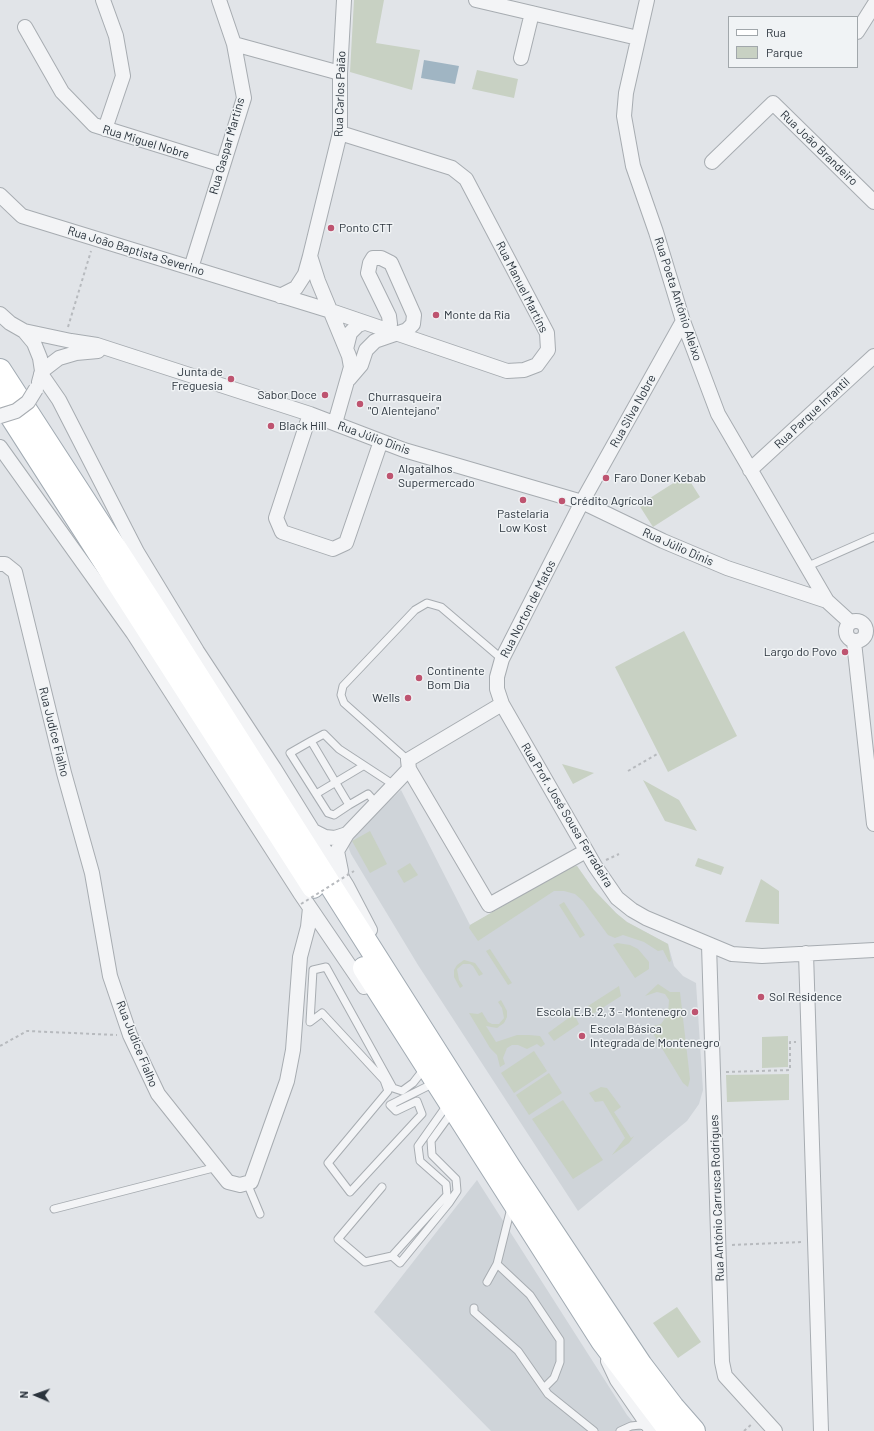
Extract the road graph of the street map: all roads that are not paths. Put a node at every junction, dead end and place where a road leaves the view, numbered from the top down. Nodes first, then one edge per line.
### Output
1 (103, 0) edge
2 (219, 0) edge
3 (344, 0) edge
4 (476, 0) edge
5 (647, 0) edge
6 (874, 0) edge
7 (874, 4) edge
8 (526, 8) edge
9 (25, 27) dead end
10 (858, 30) edge
11 (638, 38) junction
12 (234, 44) junction
13 (521, 58) dead end
14 (340, 73) junction
15 (105, 129) junction
16 (340, 134) junction
17 (712, 162) dead end
18 (223, 165) junction
19 (0, 195) edge
20 (874, 202) edge
21 (310, 256) junction
22 (191, 268) junction
23 (280, 296) junction
24 (411, 308) junction
25 (331, 311) junction
26 (389, 316) junction
27 (3, 319) edge
28 (683, 321) junction
29 (364, 323) junction
30 (24, 331) junction
31 (393, 332) junction
32 (346, 349) junction
33 (121, 353) junction
34 (874, 356) edge
35 (0, 370) edge
36 (41, 373) junction
37 (348, 381) junction
38 (0, 399) edge
39 (310, 414) junction
40 (0, 416) edge
41 (335, 423) junction
42 (381, 441) junction
43 (0, 447) edge
44 (750, 470) junction
45 (582, 502) junction
46 (874, 537) edge
47 (0, 564) edge
48 (809, 571) junction
49 (827, 601) junction
50 (850, 622) junction
51 (870, 632) edge
52 (854, 642) junction
53 (502, 659) junction
54 (502, 704) junction
55 (310, 741) junction
56 (408, 764) junction
57 (363, 766) junction
58 (335, 783) junction
59 (394, 785) junction
60 (316, 794) junction
61 (376, 804) junction
62 (349, 805) junction
63 (874, 824) edge
64 (311, 830) junction
65 (347, 834) junction
66 (586, 851) junction
67 (347, 886) junction
68 (306, 906) junction
69 (333, 941) junction
70 (303, 945) junction
71 (709, 946) junction
72 (874, 950) edge
73 (806, 954) junction
74 (429, 1063) junction
75 (451, 1105) junction
76 (217, 1167) junction
77 (247, 1183) junction
78 (382, 1187) dead end
79 (513, 1202) junction
80 (54, 1209) dead end
81 (260, 1214) dead end
82 (392, 1256) junction
83 (497, 1264) junction
84 (487, 1282) dead end
85 (474, 1308) dead end
86 (544, 1388) junction
87 (657, 1430) edge
88 (594, 1431) edge
89 (620, 1431) edge
90 (694, 1431) edge
91 (775, 1431) edge
92 (821, 1431) edge

1 - 15 street
2 - 12 street, Rua Gaspar Martins
3 - 14 street, Rua Carlos Paião
4 - 8 street
5 - 11 street, Rua Poeta António Aleixo
6 - 7 street
7 - 10 street
8 - 11 street
8 - 13 street
9 - 15 street, Rua Miguel Nobre
11 - 28 street, Rua Poeta António Aleixo
12 - 14 street
12 - 18 street, Rua Gaspar Martins
14 - 16 street, Rua Carlos Paião
15 - 18 street, Rua Miguel Nobre
16 - 21 street, Rua Carlos Paião
16 - 31 street, Rua Manuel Martins
17 - 20 street, Rua João Brandeiro
18 - 22 street, Rua Gaspar Martins
19 - 22 street, Rua João Baptista Severino
21 - 23 street, Rua Carlos Paião
21 - 25 street
22 - 23 street, Rua João Baptista Severino
23 - 25 street, Rua João Baptista Severino
24 - 26 street
24 - 26 street
24 - 31 street
25 - 29 street, Rua Manuel Martins
25 - 32 street
26 - 31 street
27 - 30 street
28 - 44 street, Rua Poeta António Aleixo
28 - 45 street, Rua Silva Nobre
29 - 31 street, Rua Manuel Martins
29 - 32 street
30 - 33 street, Rua Júlio Dinis
30 - 36 street
31 - 37 street
32 - 37 street
33 - 36 street, Rua Júlio Dinis
33 - 39 street, Rua Júlio Dinis
34 - 44 street, Rua Parque Infantil
35 - 74 main road
36 - 40 street, bridge
36 - 64 street
37 - 41 street
38 - 74 main road
39 - 41 street, Rua Júlio Dinis
39 - 42 street
41 - 42 street, Rua Júlio Dinis
42 - 45 street, Rua Júlio Dinis
43 - 68 street
44 - 48 street, Rua Poeta António Aleixo
45 - 49 street, Rua Júlio Dinis
45 - 53 street, Rua Norton de Matos
46 - 48 lane
47 - 76 street, Rua Judice Fialho
48 - 49 street
49 - 50 street
50 - 51 street
50 - 52 street
51 - 52 street
52 - 63 street
53 - 54 street, Rua Norton de Matos
53 - 56 lane
54 - 56 street
54 - 66 street, Rua Prof. José Sousa Ferradeira
55 - 57 lane
55 - 58 lane
55 - 60 lane
56 - 59 street
56 - 66 street
57 - 58 lane
57 - 59 lane
58 - 60 lane
58 - 62 lane
59 - 61 street
60 - 62 lane
61 - 62 lane
61 - 65 street
64 - 65 street
64 - 67 street
65 - 67 street
66 - 71 street, Rua Prof. José Sousa Ferradeira
67 - 74 street
68 - 69 street
68 - 70 street
69 - 70 street
69 - 74 street
70 - 77 street
71 - 73 street, Rua Prof. José Sousa Ferradeira
71 - 91 street, Rua António Carrusca Rodrigues
72 - 73 street, Rua Prof. José Sousa Ferradeira
73 - 92 street
74 - 74 lane
74 - 75 main road
74 - 90 main road
75 - 79 main road
75 - 82 lane
75 - 82 lane
76 - 77 street, Rua Judice Fialho
76 - 80 lane
77 - 81 lane
78 - 82 lane
79 - 83 lane
79 - 87 main road
83 - 84 lane
83 - 86 lane
85 - 86 lane
86 - 88 lane
87 - 89 lane

